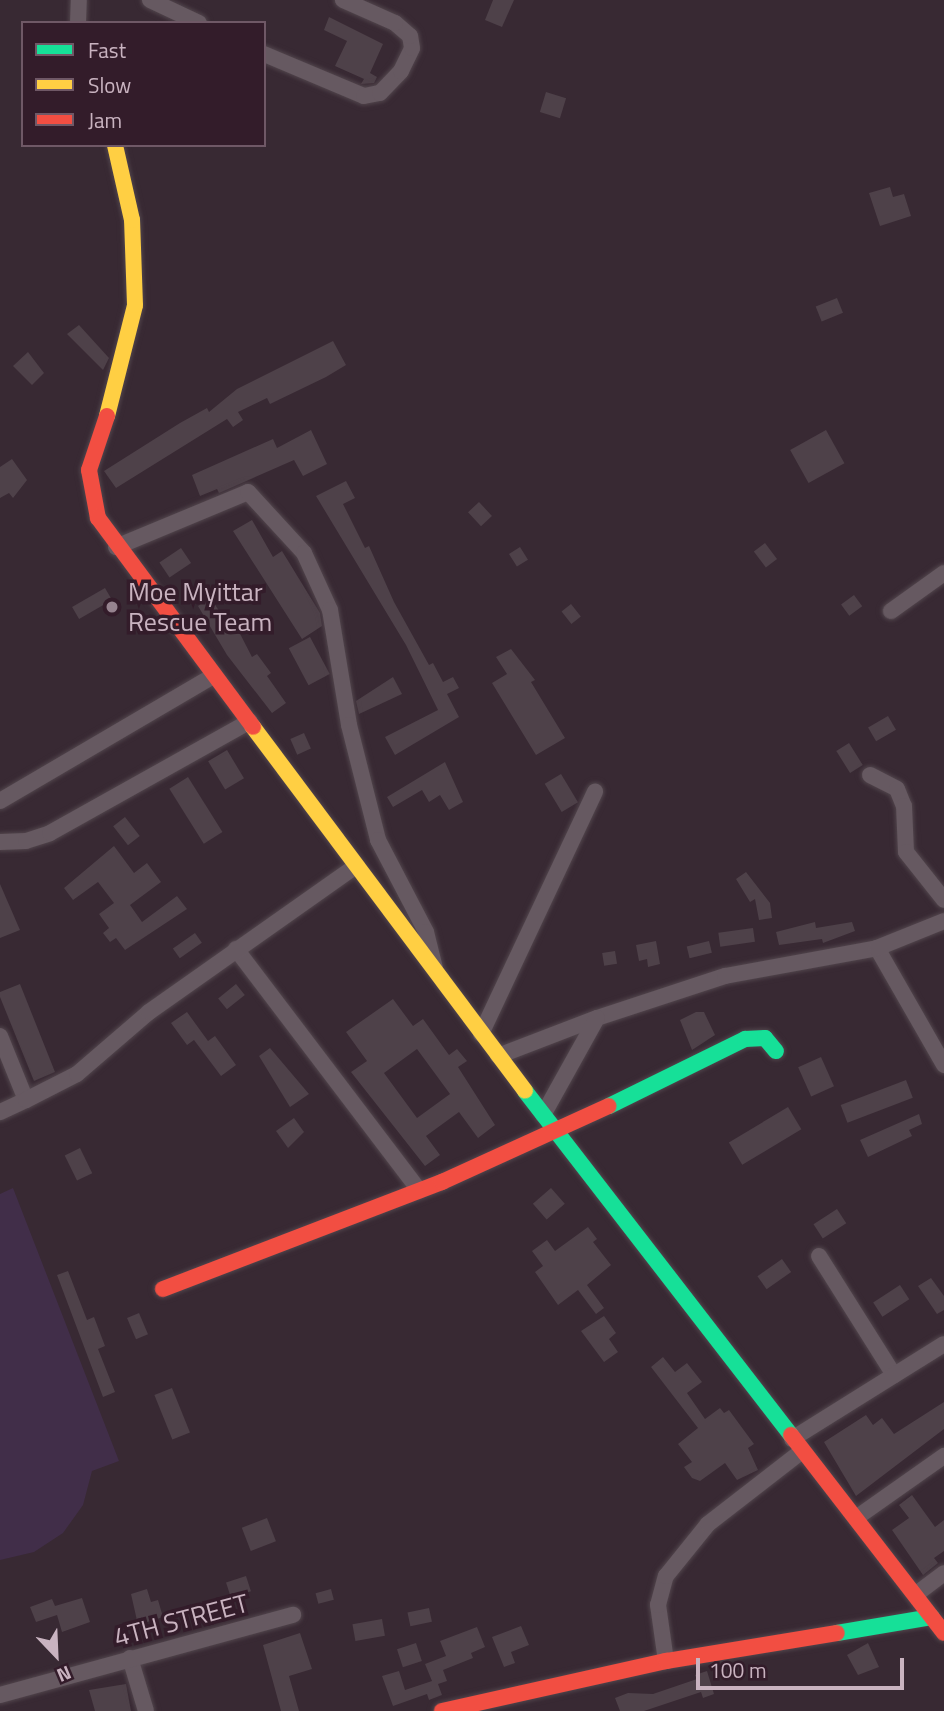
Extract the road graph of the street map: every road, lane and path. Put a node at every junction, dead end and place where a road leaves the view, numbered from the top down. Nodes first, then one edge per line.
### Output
1 (79, 0) edge
2 (150, 0) edge
3 (343, 0) edge
4 (78, 21) edge
5 (195, 21) edge
6 (266, 55) edge
7 (115, 147) edge
8 (116, 547) junction
9 (944, 573) edge
10 (891, 611) dead end
11 (213, 676) junction
12 (250, 721) junction
13 (870, 775) dead end
14 (596, 792) dead end
15 (0, 800) edge
16 (0, 842) edge
17 (356, 866) junction
18 (944, 900) edge
19 (944, 921) edge
20 (877, 948) junction
21 (236, 949) junction
22 (436, 973) junction
23 (597, 1018) junction
24 (481, 1034) junction
25 (0, 1036) edge
26 (776, 1051) dead end
27 (498, 1056) junction
28 (944, 1065) edge
29 (26, 1100) junction
30 (0, 1112) edge
31 (543, 1115) junction
32 (557, 1132) junction
33 (419, 1191) junction
34 (819, 1256) dead end
35 (163, 1289) dead end
36 (944, 1344) edge
37 (894, 1376) junction
38 (797, 1445) junction
39 (944, 1456) edge
40 (856, 1518) junction
41 (944, 1573) edge
42 (915, 1595) junction
43 (293, 1615) dead end
44 (932, 1617) junction
45 (944, 1633) edge
46 (130, 1658) junction
47 (666, 1661) junction
48 (0, 1695) edge
49 (146, 1711) edge
50 (442, 1711) edge

1 - 4 street
2 - 5 street
3 - 6 street
7 - 8 street
8 - 11 street
8 - 22 street
9 - 10 street
11 - 12 street
11 - 15 street
12 - 16 street
12 - 17 street
13 - 18 street
14 - 24 street
17 - 21 street
17 - 22 street
19 - 20 street
20 - 23 street
20 - 28 street
21 - 29 street
21 - 33 street
22 - 24 street
23 - 27 street
23 - 31 street
24 - 27 street
25 - 29 street
26 - 32 street
27 - 31 street
29 - 30 street
31 - 32 street
32 - 33 street
32 - 38 street
33 - 35 street
34 - 37 street
36 - 37 street
37 - 38 street
38 - 40 street
38 - 47 street
39 - 40 street
40 - 42 street
41 - 42 street
42 - 44 street
43 - 46 street, 4TH STREET
44 - 45 street
44 - 47 street
46 - 48 street, 4TH STREET
46 - 49 street
47 - 50 street

